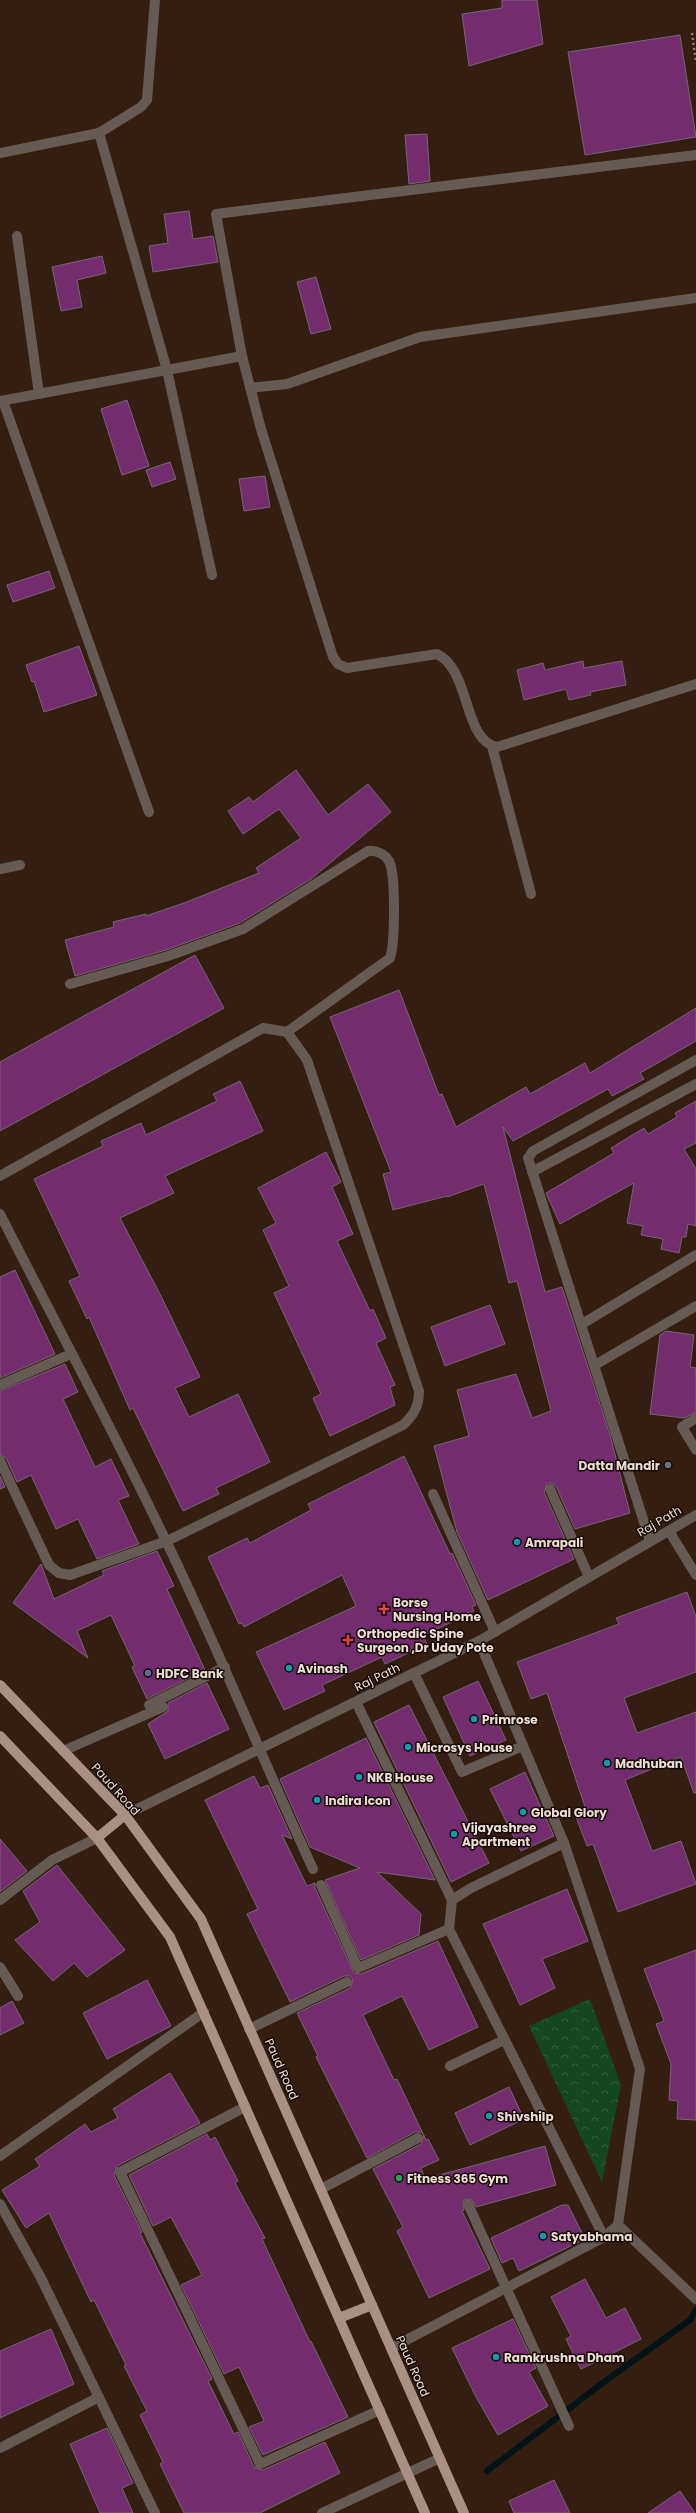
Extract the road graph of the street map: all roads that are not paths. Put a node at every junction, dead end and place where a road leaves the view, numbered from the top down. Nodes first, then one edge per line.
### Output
1 (155, 0) edge
2 (99, 133) junction
3 (0, 153) edge
4 (696, 155) edge
5 (17, 236) dead end
6 (696, 298) edge
7 (242, 356) junction
8 (168, 370) junction
9 (250, 388) junction
10 (40, 394) junction
11 (2, 401) edge
12 (212, 575) dead end
13 (696, 684) edge
14 (492, 746) junction
15 (149, 812) dead end
16 (20, 865) dead end
17 (0, 869) edge
18 (531, 894) dead end
19 (70, 984) dead end
20 (287, 1032) junction
21 (696, 1060) edge
22 (696, 1084) edge
23 (532, 1172) junction
24 (0, 1176) edge
25 (0, 1214) edge
26 (696, 1255) edge
27 (696, 1306) edge
28 (582, 1324) junction
29 (71, 1354) junction
30 (595, 1365) junction
31 (0, 1385) edge
32 (696, 1418) edge
33 (696, 1450) edge
34 (0, 1461) edge
35 (550, 1489) dead end
36 (434, 1494) dead end
37 (696, 1515) edge
38 (669, 1531) junction
39 (167, 1541) junction
40 (650, 1541) junction
41 (696, 1575) edge
42 (589, 1577) junction
43 (495, 1632) junction
44 (479, 1641) junction
45 (225, 1667) junction
46 (414, 1673) junction
47 (0, 1685) edge
48 (356, 1702) junction
49 (149, 1705) dead end
50 (162, 1707) dead end
51 (0, 1736) edge
52 (523, 1746) junction
53 (258, 1749) junction
54 (63, 1751) junction
55 (124, 1815) junction
56 (97, 1838) junction
57 (564, 1843) junction
58 (313, 1869) dead end
59 (321, 1885) dead end
60 (0, 1900) edge
61 (452, 1900) junction
62 (448, 1929) junction
63 (0, 1967) edge
64 (347, 1982) dead end
65 (18, 1996) dead end
66 (204, 2012) junction
67 (249, 2029) junction
68 (504, 2040) junction
69 (450, 2066) dead end
70 (245, 2107) junction
71 (418, 2138) dead end
72 (0, 2156) edge
73 (321, 2189) junction
74 (0, 2204) edge
75 (468, 2204) dead end
76 (618, 2225) junction
77 (604, 2237) junction
78 (508, 2287) junction
79 (696, 2299) edge
80 (372, 2305) junction
81 (339, 2318) junction
82 (391, 2348) junction
83 (99, 2397) junction
84 (380, 2410) junction
85 (569, 2426) dead end
86 (0, 2448) edge
87 (440, 2458) junction
88 (408, 2474) junction
89 (155, 2513) edge
90 (322, 2513) edge
91 (425, 2513) edge
92 (464, 2513) edge

1 - 2 street
2 - 3 street
2 - 8 street
4 - 7 street
5 - 10 street
6 - 9 street
7 - 8 street
7 - 9 street
8 - 10 street
8 - 12 street
9 - 14 street
10 - 11 street
11 - 15 street
13 - 14 street
14 - 18 street
16 - 17 street
19 - 20 street
20 - 24 street
20 - 39 street
21 - 23 street
22 - 23 street
23 - 28 street
25 - 29 street
26 - 28 street
27 - 30 street
28 - 30 street
29 - 31 street
29 - 39 street
30 - 40 street
32 - 33 street
34 - 39 street
35 - 42 street
36 - 43 street
37 - 38 street, Raj Path
38 - 40 street, Raj Path
38 - 41 street
39 - 45 street
40 - 42 street, Raj Path
42 - 43 street, Raj Path
43 - 44 street, Raj Path
44 - 46 street, Raj Path
44 - 52 street
45 - 49 street
45 - 53 street
46 - 48 street, Raj Path
46 - 52 street
47 - 54 main road, Paud Road
48 - 53 street, Raj Path
48 - 61 street
50 - 54 street
51 - 56 main road
52 - 57 street
53 - 55 street, Raj Path
53 - 58 street
54 - 55 main road, Paud Road
55 - 56 main road
55 - 67 main road, Paud Road
56 - 60 street
56 - 66 main road
57 - 61 street
57 - 76 street
59 - 62 street
61 - 62 street
62 - 68 street
63 - 65 street
64 - 67 street
66 - 70 main road
66 - 72 street
67 - 73 main road, Paud Road
68 - 69 street
68 - 77 street
70 - 81 main road
70 - 84 street
71 - 73 street
73 - 80 main road, Paud Road
74 - 83 street
75 - 78 street
76 - 77 street
76 - 79 street
77 - 78 street
78 - 82 street
78 - 85 street
80 - 81 main road
80 - 82 main road, Paud Road
81 - 84 main road
82 - 87 main road, Paud Road
83 - 86 street
83 - 89 street
84 - 88 main road
87 - 88 street
87 - 92 main road, Paud Road
88 - 90 street
88 - 91 main road

